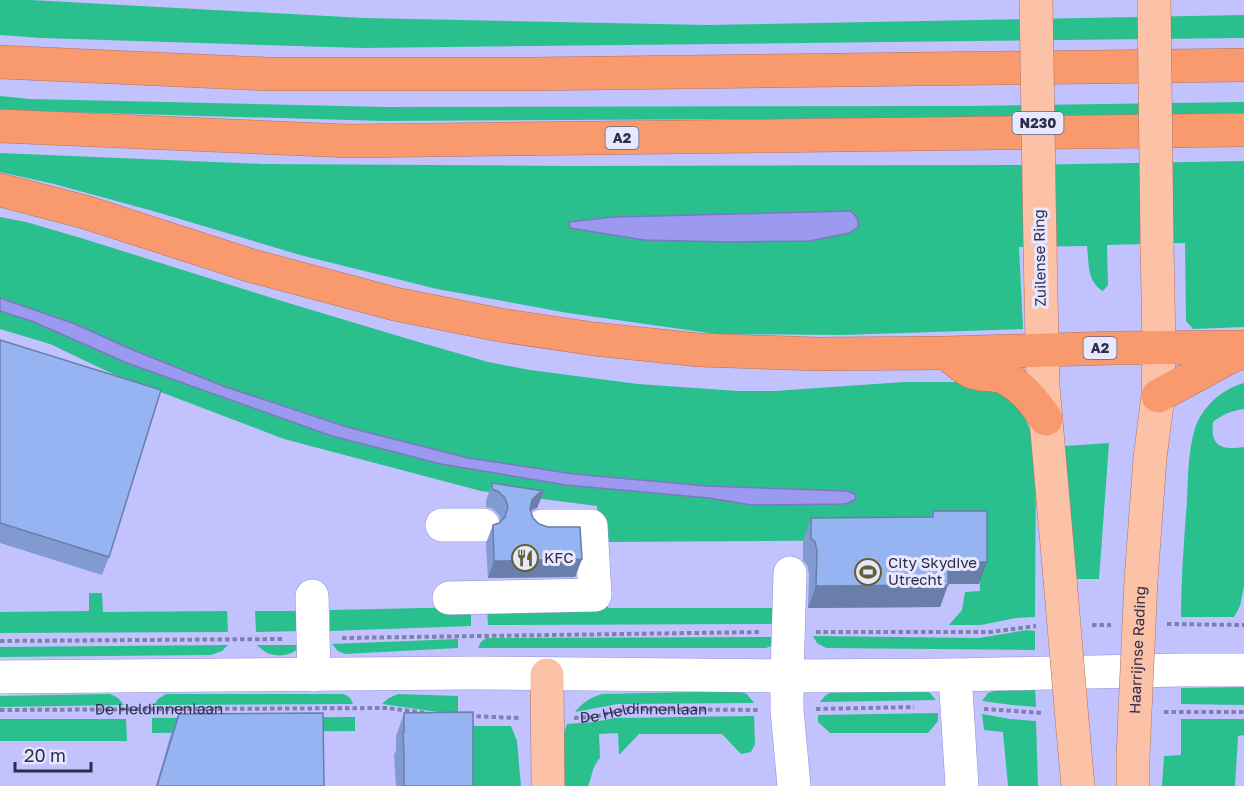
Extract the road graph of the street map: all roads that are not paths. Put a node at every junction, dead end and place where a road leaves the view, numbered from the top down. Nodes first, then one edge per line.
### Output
1 (1036, 0) edge
2 (1154, 0) edge
3 (0, 62) edge
4 (1244, 65) edge
5 (0, 126) edge
6 (1244, 130) edge
7 (0, 190) edge
8 (1159, 347) junction
9 (1244, 347) edge
10 (1042, 350) junction
11 (1244, 351) edge
12 (946, 353) junction
13 (1158, 396) junction
14 (1046, 419) junction
15 (442, 525) dead end
16 (483, 525) dead end
17 (542, 526) edge
18 (790, 573) dead end
19 (312, 596) dead end
20 (449, 598) dead end
21 (1244, 670) edge
22 (314, 675) junction
23 (547, 675) junction
24 (787, 676) junction
25 (0, 677) edge
26 (956, 691) junction
27 (1077, 771) edge
28 (1133, 771) edge
29 (548, 786) edge
30 (794, 786) edge
31 (962, 786) edge

1 - 10 main road, Zuilense Ring / N230, bridge
2 - 8 main road, bridge
3 - 4 highway
5 - 6 highway, A2
7 - 12 highway, A2
8 - 9 highway, A2
8 - 10 highway, A2
8 - 13 main road
10 - 12 highway, A2
10 - 14 main road, Zuilense Ring
11 - 13 highway
12 - 14 highway
13 - 28 main road, Haarrijnse Rading, bridge
14 - 27 main road, Zuilense Ring, bridge
15 - 16 street
17 - 20 street
18 - 24 street
19 - 22 street
21 - 26 street
22 - 23 street
22 - 25 street
23 - 24 street
23 - 29 main road
24 - 26 street
24 - 30 street
26 - 31 street

